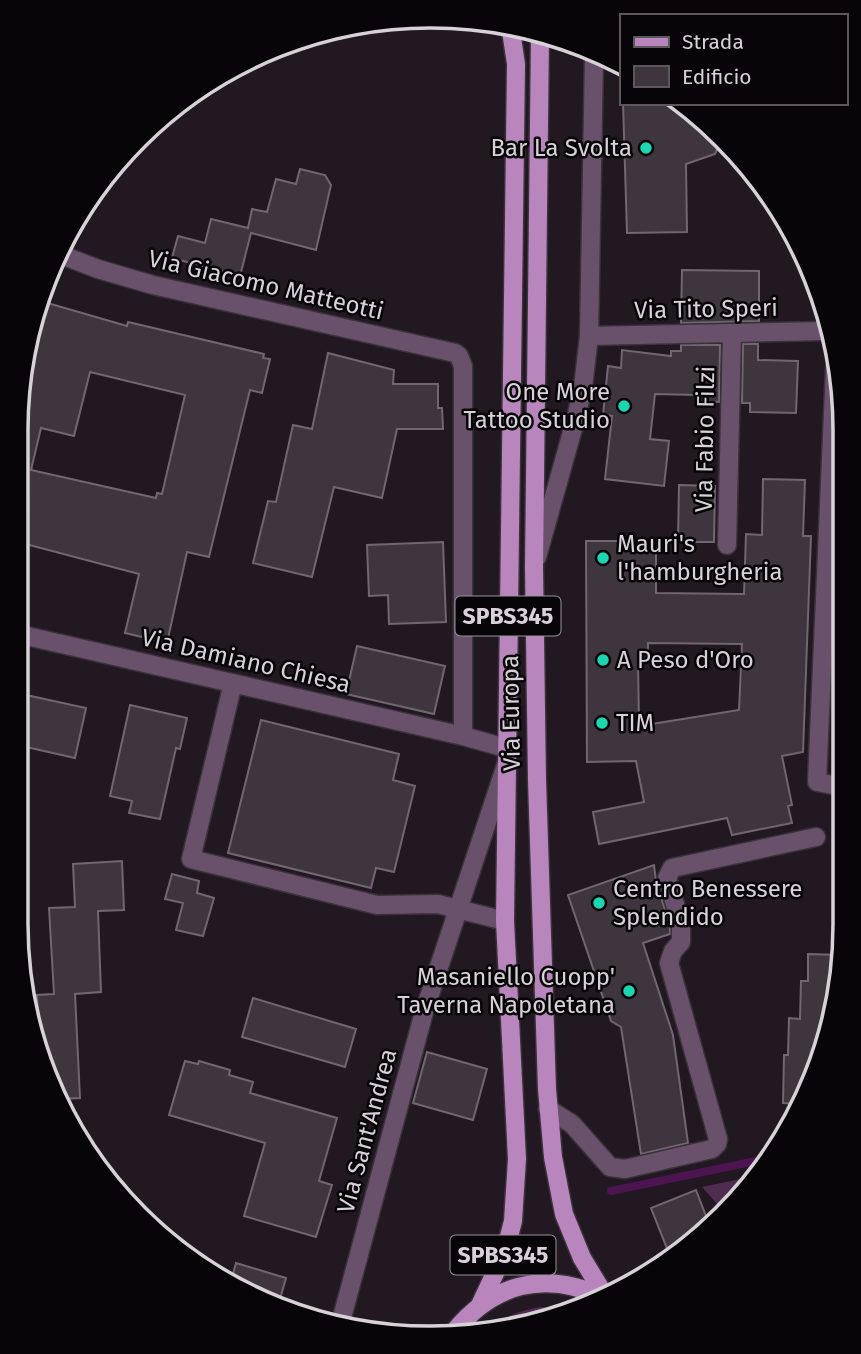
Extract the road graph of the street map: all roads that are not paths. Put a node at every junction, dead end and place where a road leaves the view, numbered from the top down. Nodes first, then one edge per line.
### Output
1 (512, 37) edge
2 (540, 43) edge
3 (600, 66) edge
4 (68, 257) edge
5 (820, 331) edge
6 (732, 333) junction
7 (589, 336) junction
8 (461, 361) joint
9 (833, 422) edge
10 (727, 545) dead end
11 (534, 567) junction
12 (28, 636) edge
13 (233, 683) junction
14 (463, 736) junction
15 (506, 756) junction
16 (833, 786) edge
17 (816, 837) dead end
18 (457, 910) junction
19 (505, 921) junction
20 (548, 1109) junction
21 (599, 1288) edge
22 (592, 1292) edge
23 (480, 1305) junction
24 (342, 1316) edge
25 (461, 1325) edge

1 - 15 main road, Via Europa / SPBS345
2 - 11 main road, Via Europa / SPBS345
3 - 7 street
4 - 8 street, Via Giacomo Matteotti
5 - 6 street, Via Tito Speri
6 - 7 street, Via Tito Speri
6 - 10 street, Via Fabio Filzi
7 - 11 street
8 - 14 street, Via Europa
9 - 16 street
11 - 20 main road, Via Europa / SPBS345
12 - 13 street, Via Damiano Chiesa
13 - 14 street, Via Damiano Chiesa
13 - 18 street
14 - 15 street, Via Europa
15 - 18 street, Via Sant'Andrea
15 - 19 main road, Via Europa / SPBS345
17 - 20 street
18 - 19 street
18 - 24 street, Via Sant'Andrea
19 - 23 main road, Via Europa / SPBS345
20 - 21 main road, Via Europa / SPBS345
22 - 23 main road, Via Europa / SPBS345
23 - 25 main road, Via Europa / SPBS345

